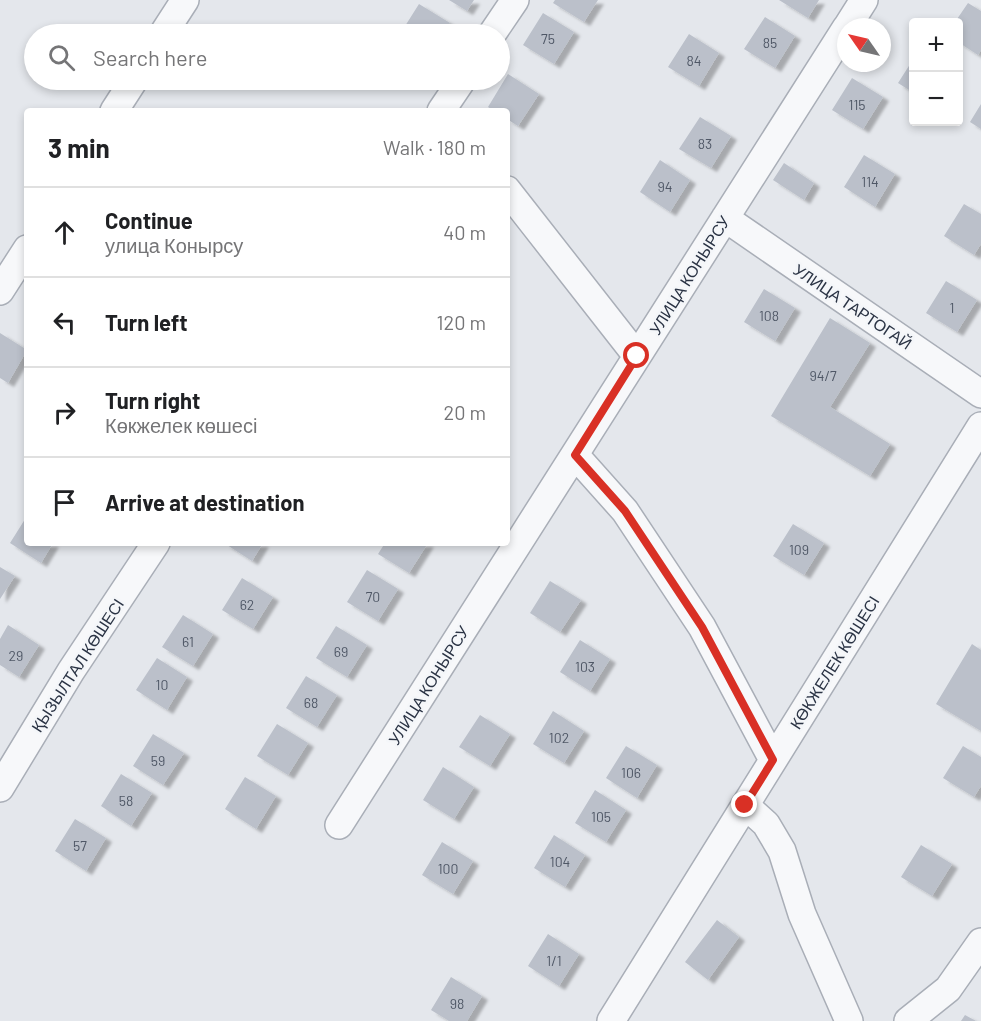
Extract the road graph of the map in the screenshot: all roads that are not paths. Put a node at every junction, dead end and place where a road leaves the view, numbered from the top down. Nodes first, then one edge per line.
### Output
1 (185, 0) edge
2 (515, 0) edge
3 (864, 0) edge
4 (852, 18) edge
5 (169, 24) edge
6 (499, 24) edge
7 (837, 42) edge
8 (128, 90) edge
9 (456, 90) edge
10 (116, 108) edge
11 (444, 108) edge
12 (510, 194) edge
13 (725, 218) junction
14 (24, 254) edge
15 (0, 291) edge
16 (637, 356) junction
17 (981, 394) edge
18 (981, 426) edge
19 (575, 455) junction
20 (154, 546) edge
21 (773, 760) junction
22 (0, 788) edge
23 (745, 805) junction
24 (339, 825) dead end
25 (981, 942) edge
26 (611, 1021) edge
27 (849, 1021) edge
28 (909, 1021) edge

1 - 5 street
2 - 6 street
3 - 4 street, УЛИЦА КОНЫРСУ
7 - 13 street, УЛИЦА КОНЫРСУ
8 - 10 street
9 - 11 street
12 - 16 street
13 - 16 street, УЛИЦА КОНЫРСУ
13 - 17 street, УЛИЦА ТАРТОГАЙ
14 - 15 street
16 - 19 street, УЛИЦА КОНЫРСУ
18 - 21 street, КӨКЖЕЛЕК КӨШЕСІ
19 - 21 street
19 - 24 street, УЛИЦА КОНЫРСУ
20 - 22 street, ҚЫЗЫЛТАЛ КӨШЕСІ
21 - 23 street, КӨКЖЕЛЕК КӨШЕСІ
23 - 26 street, КӨКЖЕЛЕК КӨШЕСІ
23 - 27 street
25 - 28 street

